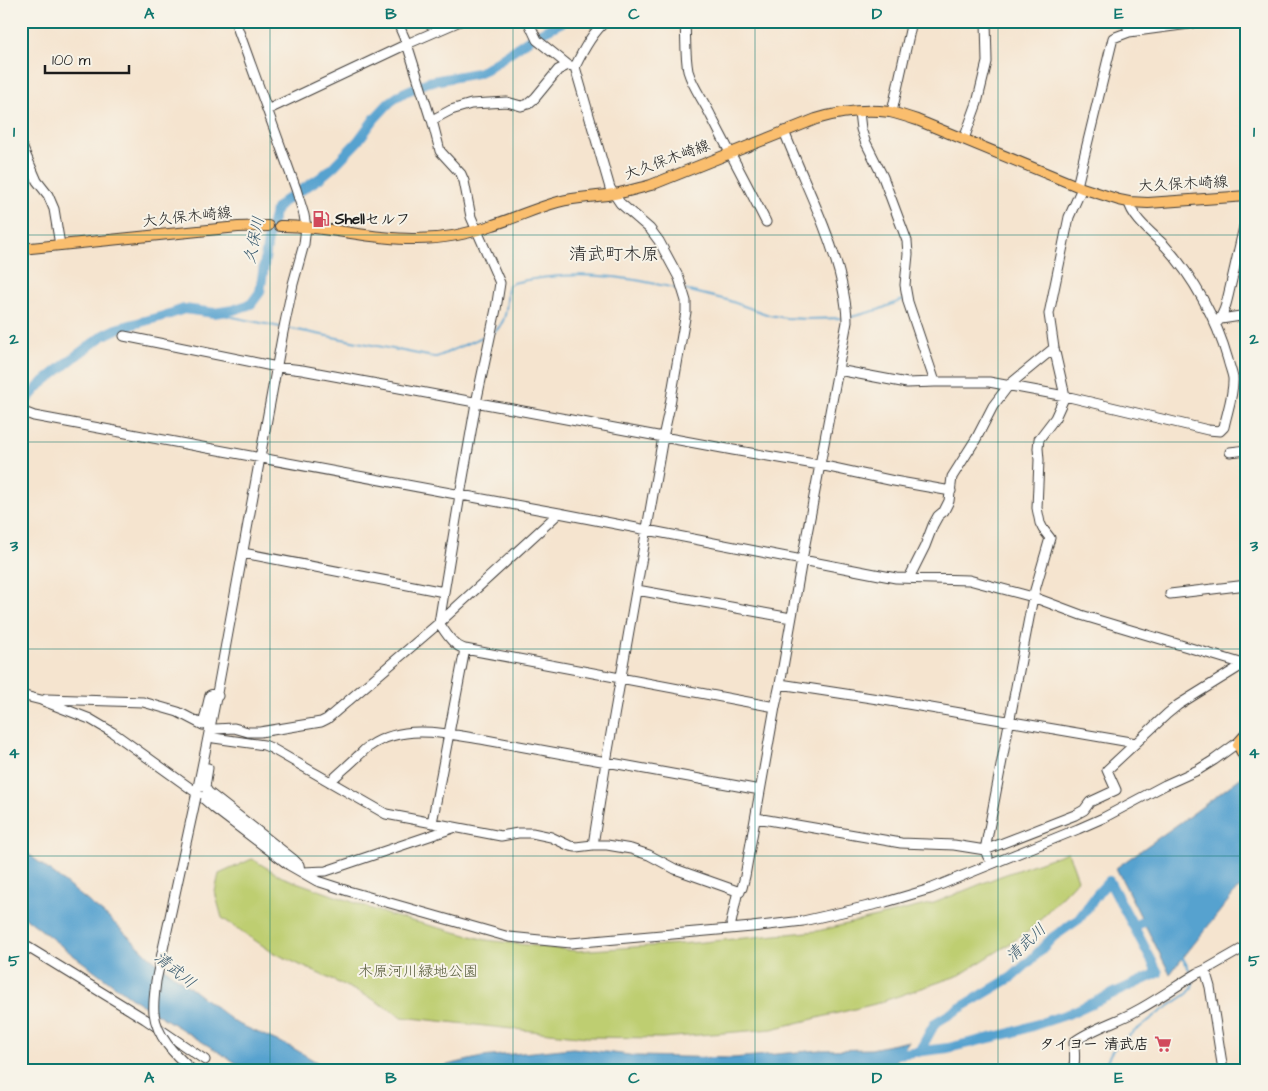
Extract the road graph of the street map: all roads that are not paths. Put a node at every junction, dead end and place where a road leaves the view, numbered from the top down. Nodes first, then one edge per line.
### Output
1 (235, 21) edge
2 (397, 21) edge
3 (460, 21) edge
4 (528, 21) edge
5 (606, 21) edge
6 (685, 21) edge
7 (912, 21) edge
8 (986, 21) edge
9 (1126, 21) edge
10 (1199, 21) edge
11 (1129, 32) junction
12 (407, 44) junction
13 (571, 66) junction
14 (268, 110) junction
15 (859, 112) junction
16 (892, 112) junction
17 (432, 120) junction
18 (784, 131) junction
19 (964, 139) junction
20 (21, 144) edge
21 (730, 152) junction
22 (1079, 187) junction
23 (614, 194) junction
24 (1247, 196) edge
25 (1129, 202) junction
26 (1247, 214) edge
27 (766, 222) dead end
28 (268, 226) joint
29 (280, 226) joint
30 (306, 227) junction
31 (476, 231) junction
32 (60, 245) junction
33 (21, 249) edge
34 (1247, 315) edge
35 (1219, 322) junction
36 (124, 336) dead end
37 (1054, 348) junction
38 (277, 367) junction
39 (838, 370) junction
40 (935, 382) junction
41 (1009, 385) junction
42 (1065, 396) junction
43 (476, 402) junction
44 (21, 411) edge
45 (663, 437) junction
46 (1247, 450) edge
47 (1230, 452) dead end
48 (260, 459) junction
49 (820, 465) junction
50 (951, 491) junction
51 (460, 495) junction
52 (560, 513) junction
53 (647, 530) junction
54 (242, 553) junction
55 (802, 560) junction
56 (909, 578) junction
57 (1247, 585) edge
58 (637, 590) junction
59 (444, 592) junction
60 (1170, 594) dead end
61 (1033, 597) junction
62 (791, 618) junction
63 (439, 623) junction
64 (465, 649) junction
65 (1245, 664) edge
66 (621, 678) junction
67 (780, 684) junction
68 (217, 693) junction
69 (21, 694) edge
70 (41, 700) junction
71 (775, 707) junction
72 (1010, 722) junction
73 (214, 733) junction
74 (449, 734) junction
75 (1242, 740) edge
76 (1136, 743) junction
77 (606, 762) junction
78 (1247, 762) edge
79 (330, 782) junction
80 (760, 790) junction
81 (196, 795) junction
82 (756, 818) junction
83 (432, 823) junction
84 (453, 828) junction
85 (593, 845) junction
86 (986, 854) junction
87 (1005, 859) junction
88 (301, 872) junction
89 (972, 872) junction
90 (740, 892) junction
91 (731, 922) junction
92 (752, 927) junction
93 (708, 931) junction
94 (21, 943) edge
95 (1247, 946) edge
96 (1205, 970) junction
97 (204, 1060) dead end
98 (191, 1070) edge
99 (1073, 1070) edge
100 (1223, 1070) edge

1 - 14 street
2 - 12 street
3 - 12 street
4 - 13 street
5 - 13 street
6 - 21 street
7 - 16 street
8 - 19 street
9 - 11 street
10 - 11 street
11 - 22 street
12 - 14 street
12 - 17 street
13 - 17 street
13 - 23 street
14 - 30 street
15 - 16 main road, 大久保木崎線
15 - 18 main road, 大久保木崎線
15 - 40 street
16 - 19 main road, 大久保木崎線
17 - 31 street
18 - 21 main road, 大久保木崎線
18 - 39 street
19 - 22 main road, 大久保木崎線
20 - 32 street
21 - 23 main road, 大久保木崎線
21 - 27 street
22 - 25 main road, 大久保木崎線
22 - 37 street
23 - 31 main road, 大久保木崎線
23 - 45 street
24 - 25 main road, 大久保木崎線
25 - 35 street
26 - 35 street
28 - 29 street, 大久保木崎線
28 - 32 main road, 大久保木崎線
29 - 30 main road, 大久保木崎線
30 - 31 main road, 大久保木崎線
30 - 38 street
31 - 43 street
32 - 33 main road, 大久保木崎線
34 - 35 street
35 - 42 street
36 - 38 street
37 - 41 street
37 - 42 street
38 - 43 street
38 - 48 street
39 - 40 street
39 - 49 street
40 - 41 street
41 - 42 street
41 - 50 street
42 - 61 street
43 - 45 street
43 - 51 street
44 - 48 street
45 - 49 street
45 - 53 street
46 - 47 street
48 - 51 street
48 - 54 street
49 - 50 street
49 - 55 street
50 - 56 street
51 - 52 street
51 - 59 street
52 - 53 street
52 - 63 street
53 - 55 street
53 - 58 street
54 - 59 street
54 - 68 street
55 - 56 street
55 - 62 street
56 - 61 street
57 - 60 street
58 - 62 street
58 - 66 street
59 - 63 street
61 - 65 street
61 - 72 street
62 - 67 street
63 - 64 street
63 - 73 street
64 - 66 street
64 - 74 street
65 - 76 street
66 - 71 street
66 - 77 street
67 - 71 street
67 - 72 street
68 - 70 street
68 - 73 street
68 - 81 street
69 - 70 street
70 - 81 street
71 - 80 street
72 - 76 street
72 - 86 street
73 - 79 street
73 - 88 street
74 - 77 street
74 - 79 street
74 - 83 street
75 - 78 main road
75 - 87 street
76 - 86 street
77 - 80 street
77 - 85 street
79 - 83 street
80 - 82 street
81 - 88 street
81 - 98 street, bridge
82 - 86 street
82 - 90 street
83 - 84 street
84 - 85 street
84 - 88 street
85 - 90 street
86 - 87 street
86 - 89 street
87 - 89 street
88 - 93 street
89 - 92 street
90 - 91 street
91 - 92 street
91 - 93 street
92 - 93 street
94 - 97 street
95 - 96 street
96 - 99 street
96 - 100 street

